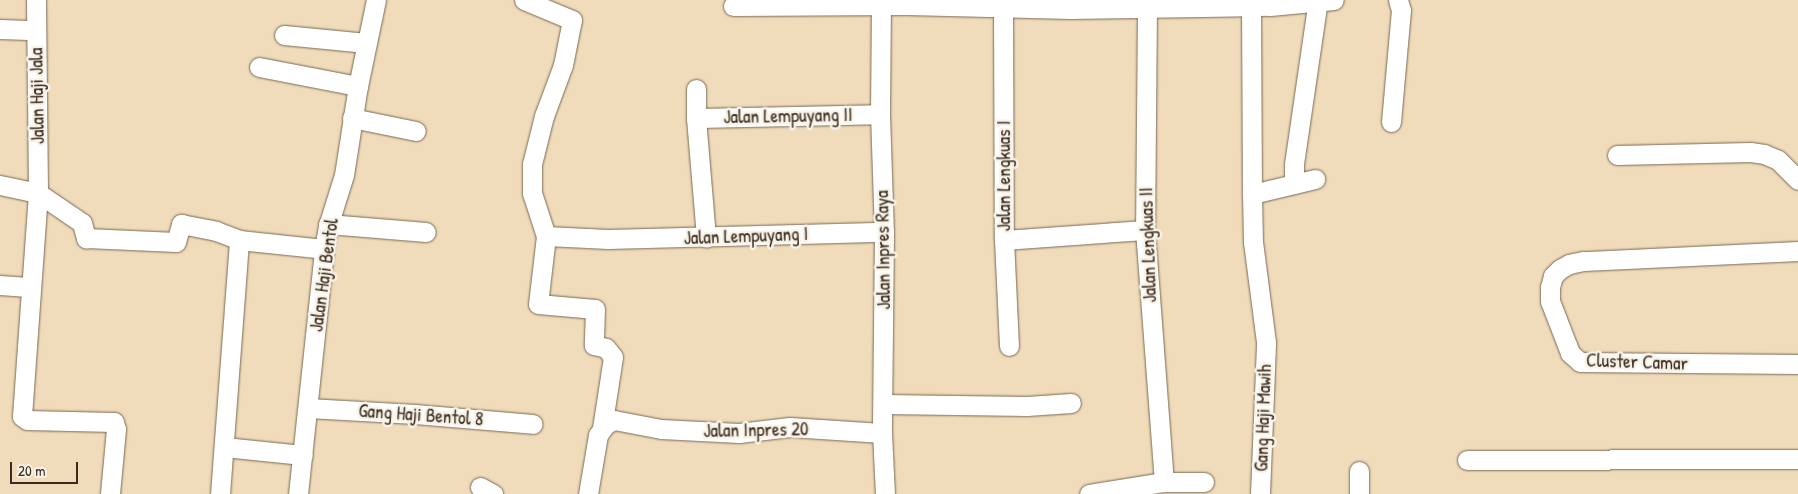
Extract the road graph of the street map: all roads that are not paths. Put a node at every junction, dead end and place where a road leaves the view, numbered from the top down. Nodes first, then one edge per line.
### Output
1 (36, 0) edge
2 (376, 0) edge
3 (524, 0) edge
4 (1318, 0) edge
5 (1334, 0) edge
6 (1398, 0) edge
7 (1291, 2) edge
8 (881, 3) edge
9 (1071, 4) edge
10 (733, 6) dead end
11 (1003, 6) junction
12 (1251, 6) junction
13 (1147, 7) junction
14 (0, 29) edge
15 (35, 30) junction
16 (284, 35) dead end
17 (367, 43) junction
18 (259, 67) dead end
19 (358, 86) junction
20 (696, 89) dead end
21 (880, 114) junction
22 (352, 118) junction
23 (696, 118) junction
24 (1391, 122) dead end
25 (416, 131) dead end
26 (1616, 155) dead end
27 (1315, 179) dead end
28 (1798, 180) edge
29 (1294, 184) junction
30 (0, 185) edge
31 (38, 193) junction
32 (1252, 194) junction
33 (328, 224) junction
34 (1145, 230) junction
35 (426, 232) dead end
36 (884, 232) junction
37 (546, 236) junction
38 (706, 238) junction
39 (239, 240) junction
40 (1004, 240) junction
41 (324, 249) junction
42 (1798, 251) edge
43 (0, 284) edge
44 (30, 287) junction
45 (1009, 346) dead end
46 (1798, 364) edge
47 (1071, 403) dead end
48 (883, 404) junction
49 (308, 408) junction
50 (533, 424) dead end
51 (602, 428) junction
52 (882, 433) junction
53 (224, 447) junction
54 (303, 455) junction
55 (1798, 459) edge
56 (1467, 460) dead end
57 (1359, 471) dead end
58 (1164, 482) junction
59 (1204, 482) dead end
60 (110, 494) edge
61 (220, 494) edge
62 (298, 494) edge
63 (588, 494) edge
64 (885, 494) edge
65 (1089, 494) edge
66 (1260, 494) edge
67 (1358, 494) edge

1 - 15 street, Jalan Haji Jala
2 - 17 street, Jalan Haji Bentol
3 - 37 street
4 - 5 street
4 - 7 street
4 - 29 street
6 - 24 street
7 - 12 street
8 - 10 street
8 - 11 street
8 - 21 street, Jalan Inpres Raya
9 - 11 street
9 - 13 street
11 - 40 street, Jalan Lengkuas I
12 - 13 street
12 - 32 street, Gang Haji Mawih
13 - 34 street, Jalan Lengkuas II
14 - 15 street
15 - 31 street, Jalan Haji Jala
16 - 17 street
17 - 19 street, Jalan Haji Bentol
18 - 19 street
19 - 22 street, Jalan Haji Bentol
20 - 23 street
21 - 23 street, Jalan Lempuyang II
21 - 36 street, Jalan Inpres Raya
22 - 25 street
22 - 33 street, Jalan Haji Bentol
23 - 38 street
26 - 28 street
27 - 29 street
29 - 32 street
30 - 31 street
31 - 39 street
31 - 44 street, Jalan Haji Jala
32 - 66 street, Gang Haji Mawih
33 - 35 street
33 - 41 street, Jalan Haji Bentol
34 - 40 street
34 - 58 street, Jalan Lengkuas II
36 - 38 street, Jalan Lempuyang I
36 - 48 street, Jalan Inpres Raya
37 - 38 street, Jalan Lempuyang I
37 - 51 street
39 - 41 street
39 - 53 street
40 - 45 street, Jalan Lengkuas I
41 - 49 street, Jalan Haji Bentol
42 - 46 street, Cluster Camar
43 - 44 street
44 - 60 street, Jalan Haji Jala
47 - 48 street
48 - 52 street, Jalan Inpres Raya
49 - 50 street, Gang Haji Bentol 8
49 - 54 street, Jalan Haji Bentol
51 - 52 street, Jalan Inpres 20
51 - 63 street
52 - 64 street, Jalan Inpres Raya
53 - 54 street
53 - 61 street
54 - 62 street, Jalan Haji Bentol
55 - 56 street
57 - 67 street
58 - 59 street
58 - 65 street

